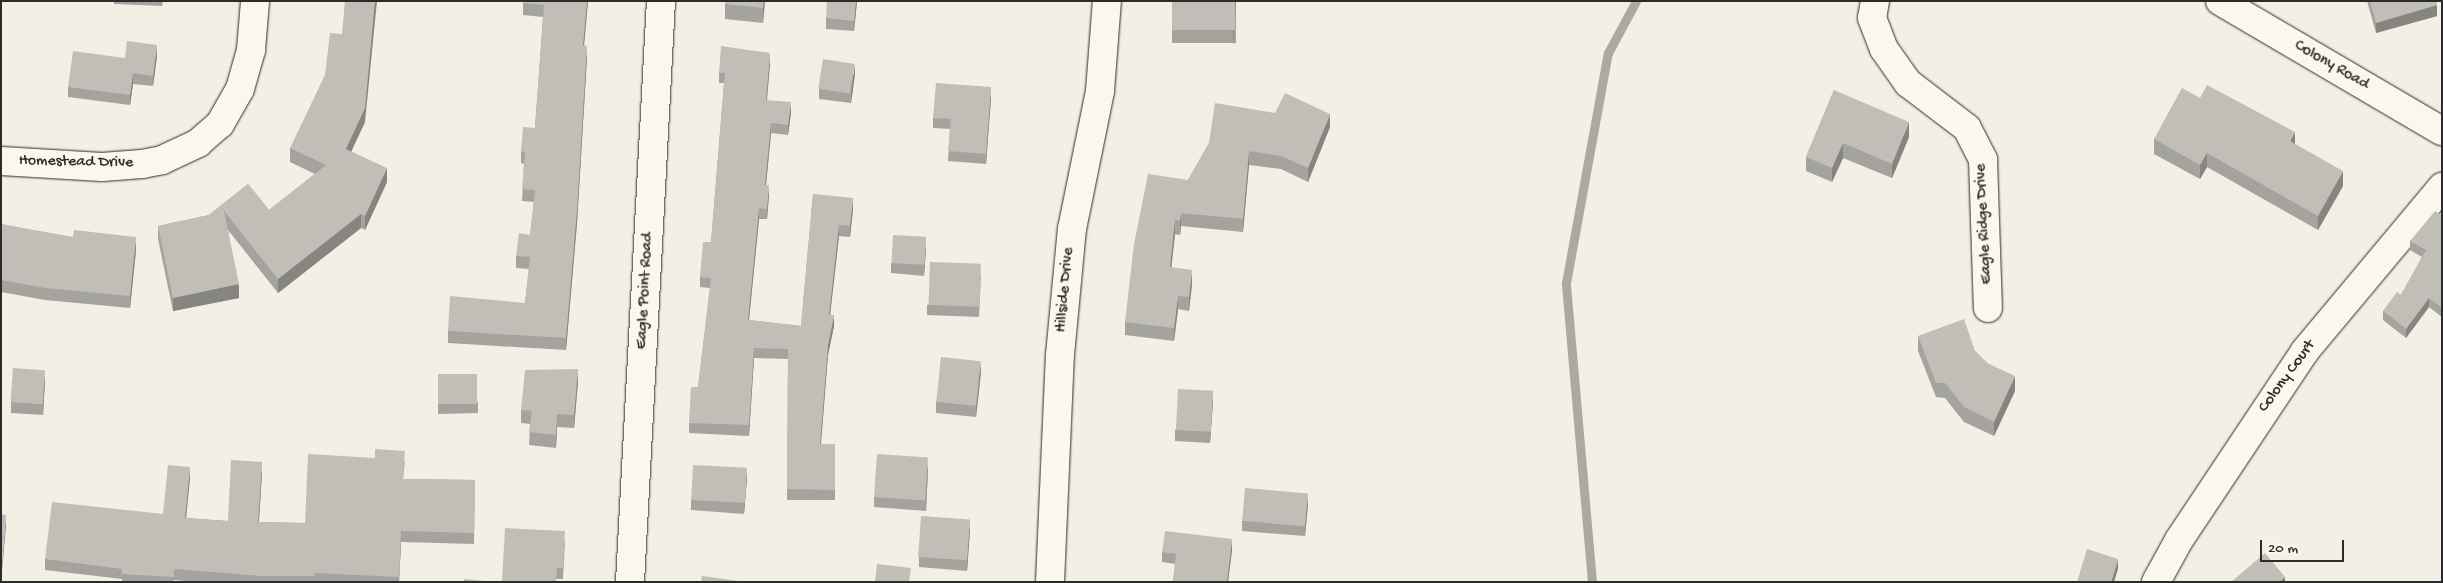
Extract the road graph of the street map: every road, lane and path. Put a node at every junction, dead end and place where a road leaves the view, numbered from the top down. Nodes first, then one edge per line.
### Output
1 (255, 1) edge
2 (661, 1) edge
3 (1107, 1) edge
4 (1875, 1) edge
5 (2220, 1) edge
6 (2442, 131) edge
7 (1, 161) edge
8 (2442, 187) edge
9 (1988, 308) dead end
10 (630, 582) edge
11 (1050, 582) edge
12 (2156, 582) edge

1 - 7 street, Homestead Drive
2 - 10 street, Eagle Point Road
3 - 11 street, Hillside Drive
4 - 9 street, Eagle Ridge Drive
5 - 6 street, Colony Road
8 - 12 street, Colony Court

